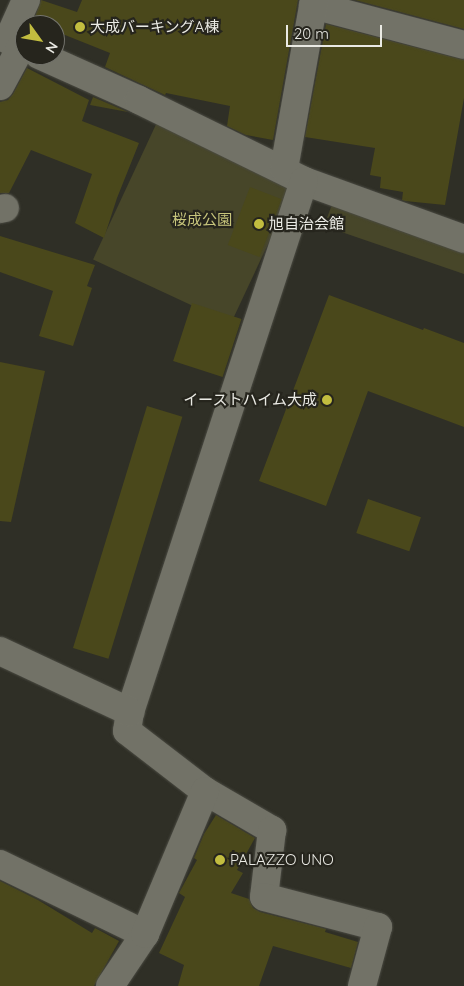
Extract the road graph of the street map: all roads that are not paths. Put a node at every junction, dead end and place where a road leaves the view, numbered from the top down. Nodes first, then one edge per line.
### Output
1 (26, 0) edge
2 (313, 2) edge
3 (24, 15) edge
4 (464, 45) edge
5 (15, 54) edge
6 (61, 65) edge
7 (0, 86) edge
8 (294, 175) junction
9 (464, 239) edge
10 (0, 651) edge
11 (130, 712) junction
12 (205, 791) junction
13 (0, 864) edge
14 (145, 934) junction
15 (110, 986) edge
16 (362, 986) edge

1 - 3 street
2 - 4 street
2 - 8 street
5 - 7 street
6 - 8 street
8 - 9 street
8 - 11 street
10 - 11 street
11 - 12 street
12 - 14 street
12 - 16 street
13 - 14 street
14 - 15 street

